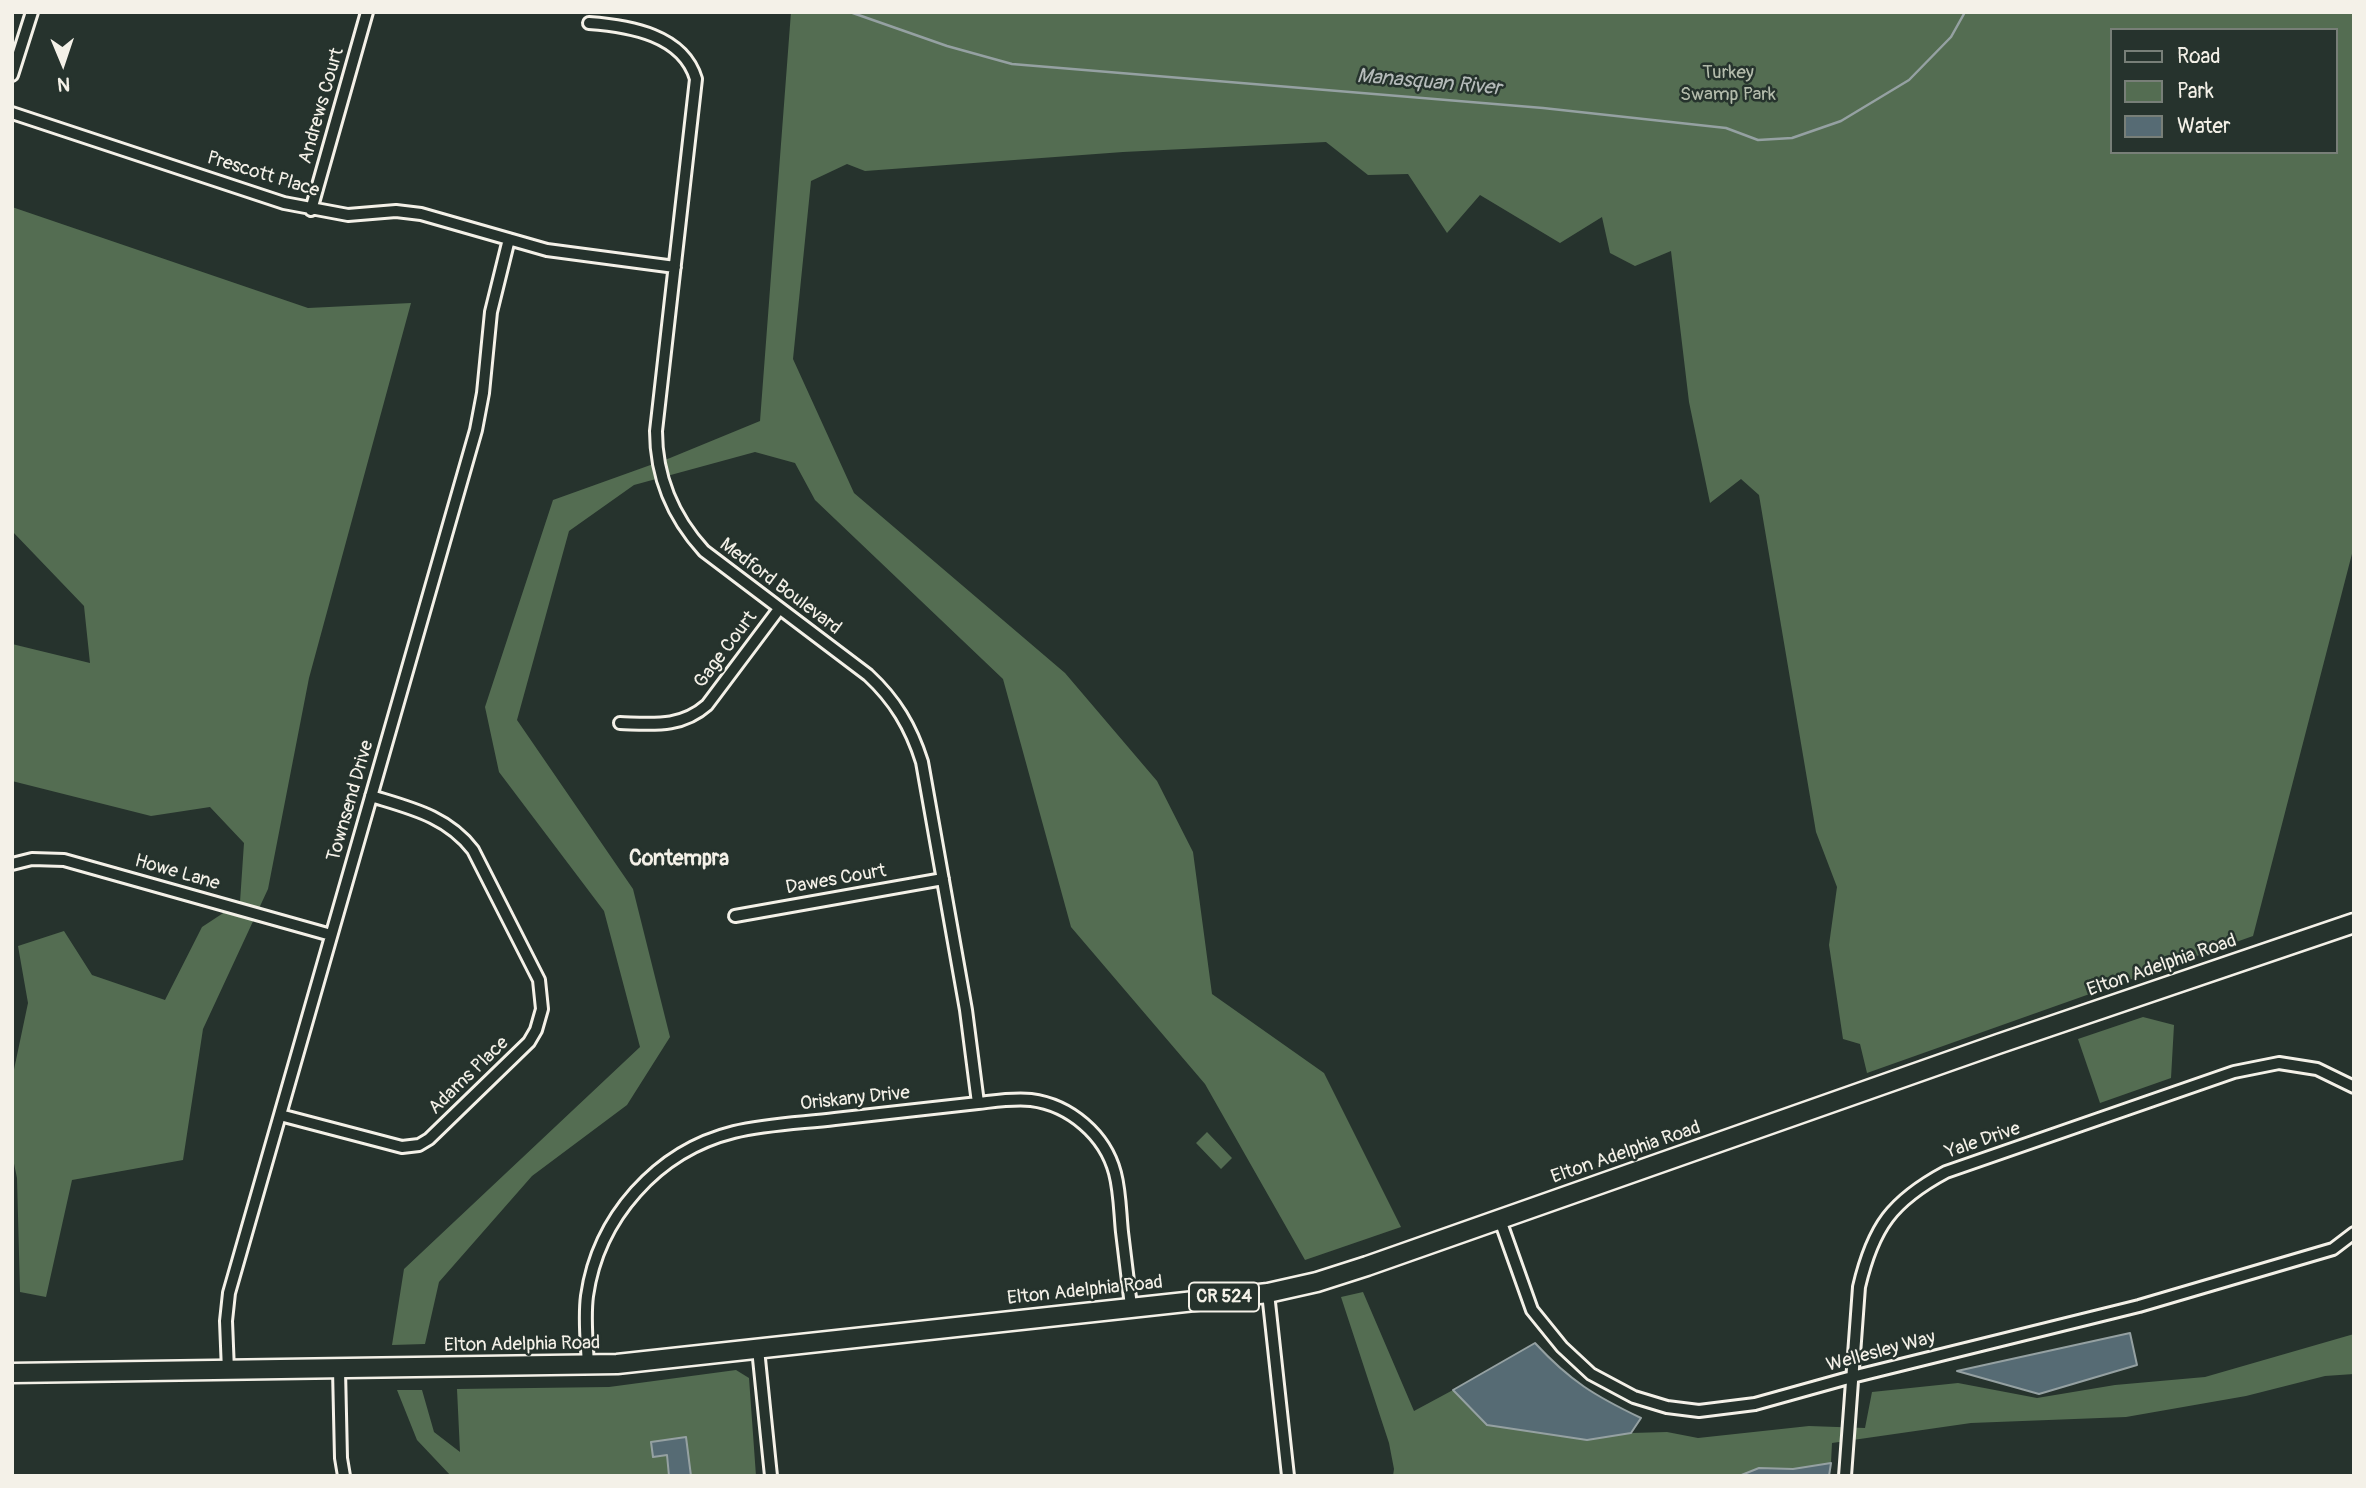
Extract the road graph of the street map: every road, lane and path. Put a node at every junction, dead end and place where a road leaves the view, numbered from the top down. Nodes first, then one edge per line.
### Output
1 (32, 12) edge
2 (367, 12) edge
3 (589, 23) dead end
4 (12, 75) edge
5 (12, 113) edge
6 (311, 210) junction
7 (509, 239) junction
8 (675, 267) junction
9 (779, 609) junction
10 (620, 723) dead end
11 (371, 796) junction
12 (12, 864) edge
13 (943, 879) junction
14 (735, 916) dead end
15 (2354, 923) edge
16 (331, 935) junction
17 (2354, 1087) edge
18 (978, 1103) junction
19 (280, 1115) junction
20 (1500, 1220) junction
21 (2354, 1233) edge
22 (1268, 1293) junction
23 (1131, 1306) junction
24 (758, 1349) junction
25 (588, 1366) junction
26 (339, 1370) junction
27 (228, 1371) junction
28 (12, 1373) edge
29 (1852, 1377) junction
30 (344, 1476) edge
31 (771, 1476) edge
32 (1287, 1476) edge
33 (1845, 1476) edge

1 - 4 street
2 - 6 street, Andrews Court
3 - 8 street, Medford Boulevard
5 - 6 street, Prescott Place
6 - 7 street, Prescott Place
7 - 8 street, Prescott Place
7 - 11 street, Townsend Drive
8 - 9 street, Medford Boulevard
9 - 10 street, Gage Court
9 - 13 street, Medford Boulevard
11 - 16 street, Townsend Drive
11 - 19 street, Adams Place
12 - 16 street, Howe Lane
13 - 14 street, Dawes Court
13 - 18 street, Medford Boulevard
15 - 20 main road, Elton Adelphia Road / CR 524
16 - 19 street, Townsend Drive
17 - 29 street, Yale Drive
18 - 23 street, Oriskany Drive
18 - 25 street, Oriskany Drive
19 - 27 street, Townsend Drive
20 - 22 main road, Elton Adelphia Road / CR 524
20 - 29 street, Wellesley Way
21 - 29 street, Wellesley Way
22 - 23 main road, Elton Adelphia Road / CR 524
22 - 32 street
23 - 24 main road, Elton Adelphia Road / CR 524
24 - 25 main road, Elton Adelphia Road / CR 524
24 - 31 street
25 - 26 main road, Elton Adelphia Road / CR 524
26 - 27 main road, Elton Adelphia Road / CR 524
26 - 30 street
27 - 28 main road, Elton Adelphia Road / CR 524
29 - 33 street, Yale Drive

